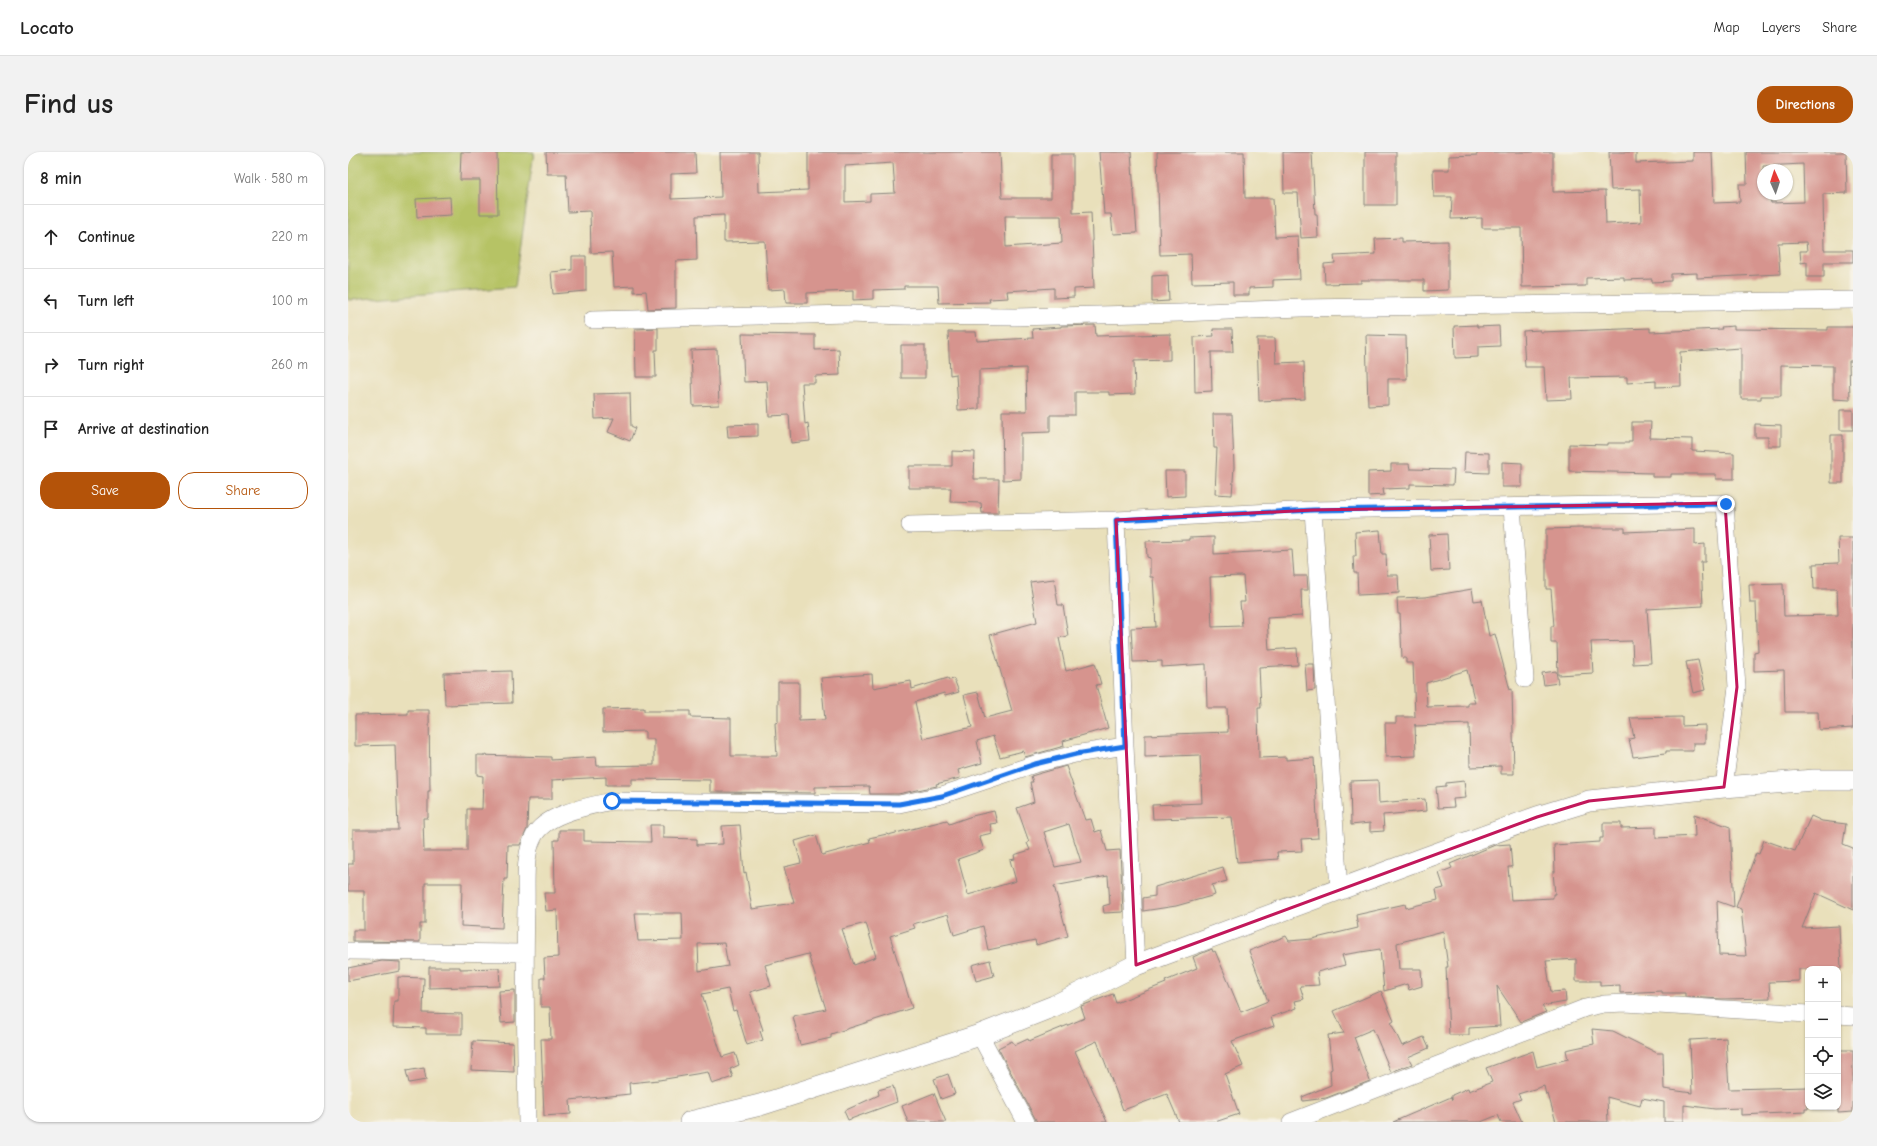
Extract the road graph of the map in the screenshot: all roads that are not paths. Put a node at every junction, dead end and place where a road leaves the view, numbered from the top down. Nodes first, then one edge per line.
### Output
1 (1853, 300) edge
2 (592, 320) dead end
3 (1512, 507) junction
4 (1313, 510) junction
5 (1116, 520) junction
6 (910, 525) dead end
7 (1525, 679) dead end
8 (1125, 746) junction
9 (1853, 780) edge
10 (1724, 787) junction
11 (1339, 889) junction
12 (348, 951) edge
13 (525, 952) junction
14 (1136, 965) junction
15 (1805, 1014) edge
16 (1841, 1016) edge
17 (1853, 1016) edge
18 (980, 1035) junction
19 (527, 1122) edge
20 (690, 1122) edge
21 (1026, 1122) edge
22 (1290, 1122) edge

1 - 2 street
3 - 4 street
3 - 7 street
3 - 10 street
4 - 5 street
4 - 11 street
5 - 6 street
5 - 8 street
8 - 13 street
8 - 14 street
9 - 10 street
10 - 11 street
11 - 14 street
12 - 13 street
13 - 19 street
14 - 18 street
15 - 22 street
16 - 17 street
18 - 20 street
18 - 21 street

